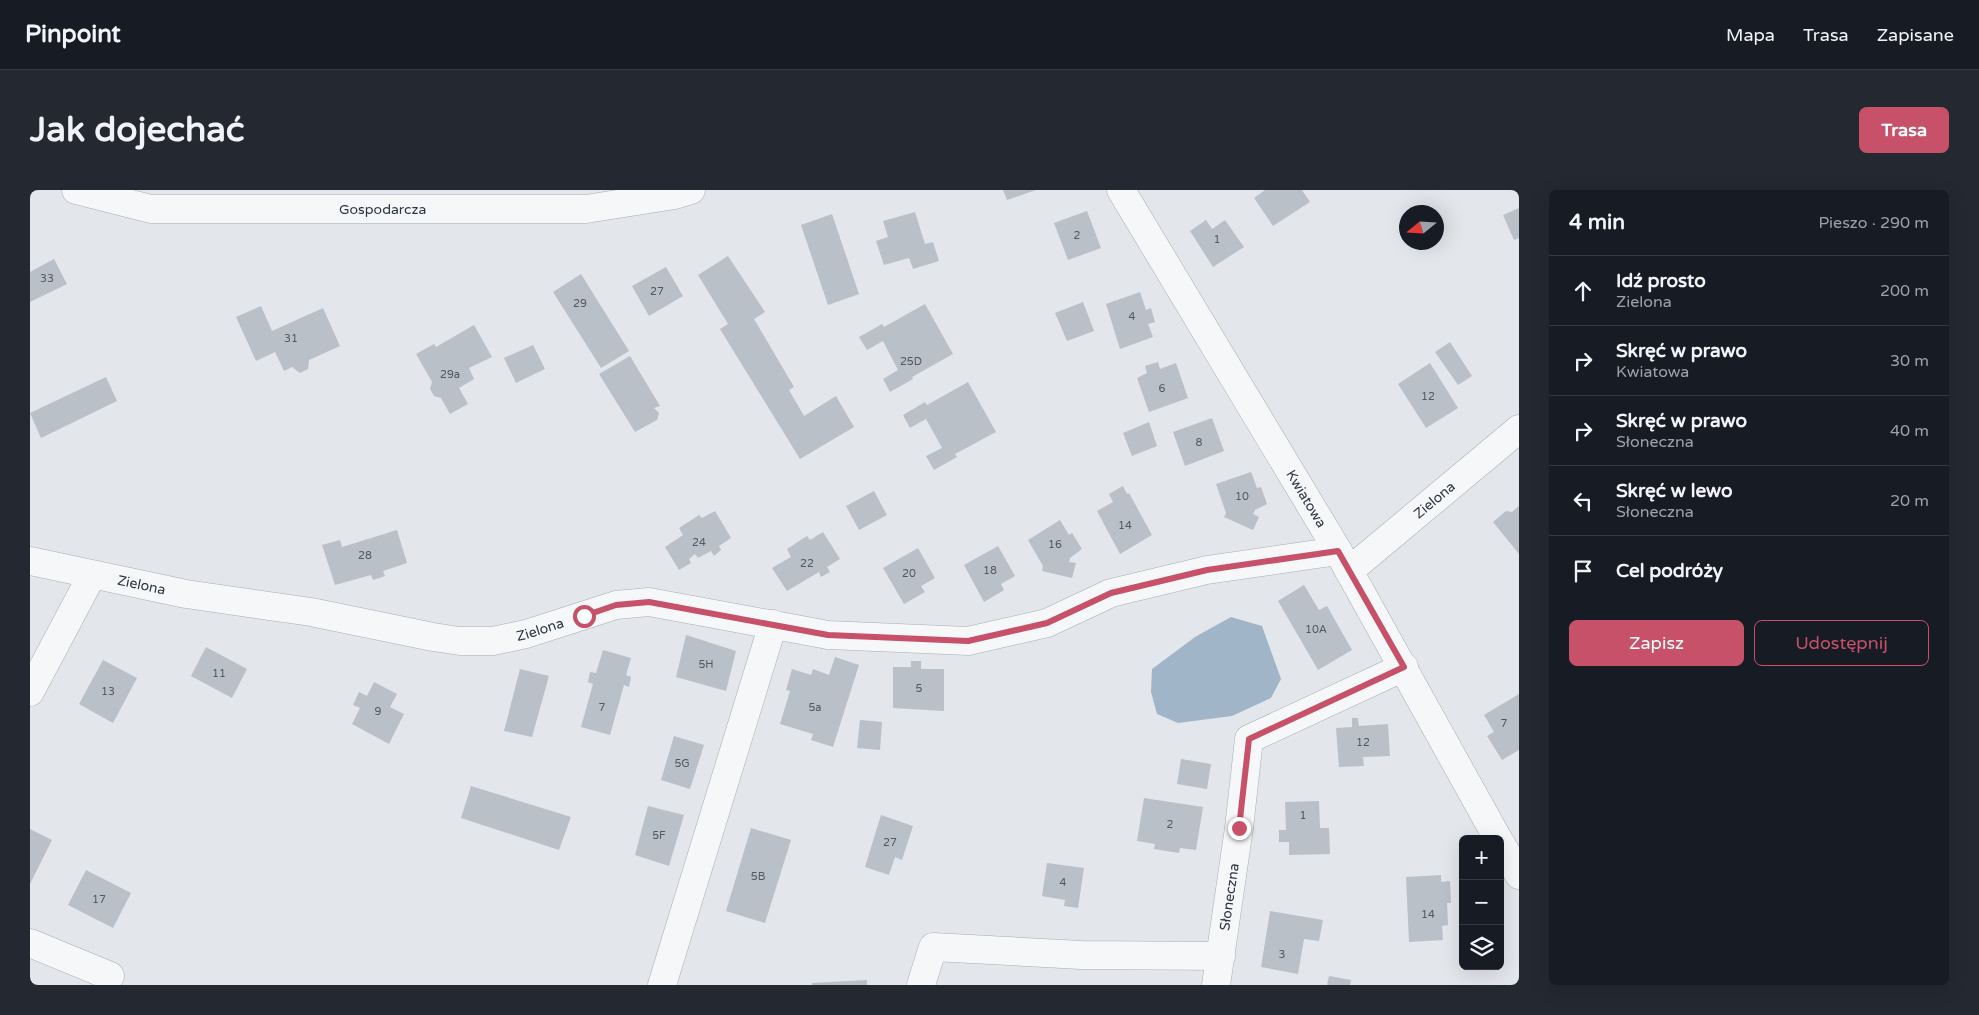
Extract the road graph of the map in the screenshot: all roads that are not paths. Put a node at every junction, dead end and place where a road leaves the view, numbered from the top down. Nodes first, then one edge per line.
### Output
1 (76, 190) edge
2 (690, 190) edge
3 (1121, 190) edge
4 (1519, 429) edge
5 (30, 561) edge
6 (1343, 561) junction
7 (92, 575) junction
8 (773, 624) junction
9 (1404, 667) junction
10 (30, 692) edge
11 (1496, 835) edge
12 (1504, 849) edge
13 (1519, 875) edge
14 (30, 943) edge
15 (1221, 956) junction
16 (110, 976) dead end
17 (662, 985) edge
18 (921, 985) edge
19 (1216, 985) edge

1 - 2 street, Gospodarcza
3 - 6 street, Kwiatowa
4 - 6 street, Zielona
5 - 7 street, Zielona
6 - 8 street, Zielona
6 - 9 street, Kwiatowa
7 - 8 street, Zielona
7 - 10 street
8 - 17 street
9 - 11 street, Kwiatowa
9 - 15 street, Słoneczna
12 - 13 street
14 - 16 street
15 - 18 street
15 - 19 street, Słoneczna

